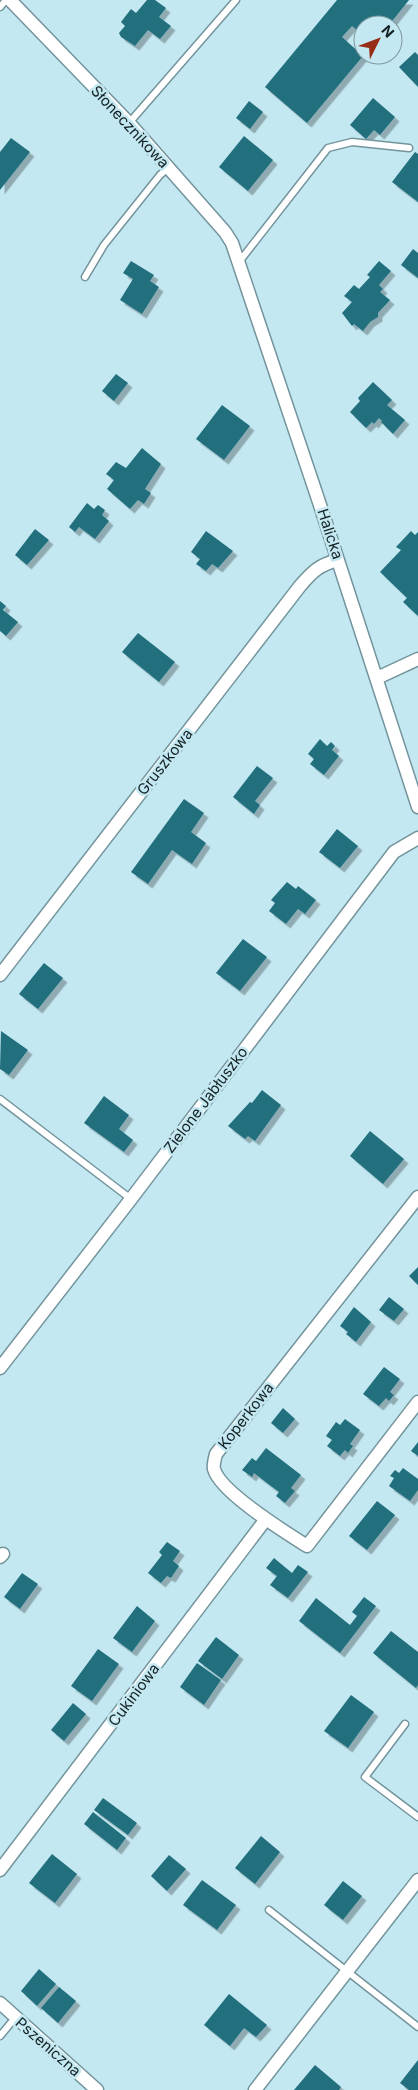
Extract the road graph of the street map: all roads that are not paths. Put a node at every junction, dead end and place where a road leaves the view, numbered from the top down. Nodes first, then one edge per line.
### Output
1 (6, 0) edge
2 (10, 0) edge
3 (236, 0) edge
4 (0, 7) edge
5 (129, 123) junction
6 (409, 148) dead end
7 (168, 168) junction
8 (239, 262) junction
9 (85, 277) dead end
10 (338, 560) junction
11 (418, 659) edge
12 (376, 678) junction
13 (418, 807) edge
14 (418, 838) edge
15 (0, 976) edge
16 (0, 1099) edge
17 (418, 1197) edge
18 (131, 1199) junction
19 (0, 1368) edge
20 (418, 1402) edge
21 (266, 1520) junction
22 (405, 1724) dead end
23 (418, 1817) edge
24 (0, 1870) edge
25 (418, 1880) edge
26 (268, 1910) dead end
27 (347, 1971) junction
28 (0, 2003) edge
29 (15, 2018) junction
30 (418, 2027) edge
31 (0, 2036) edge
32 (97, 2090) edge
33 (255, 2090) edge

1 - 4 lane
2 - 5 street, Słonecznikowa
3 - 5 lane
5 - 7 street, Słonecznikowa
6 - 8 lane
7 - 8 street, Słonecznikowa
7 - 9 lane
8 - 10 street, Halicka
10 - 12 street, Halicka
10 - 15 street, Gruszkowa
11 - 12 street
12 - 13 street, Halicka
14 - 18 street, Zielone Jabłuszko
16 - 18 lane
17 - 21 street, Koperkowa
18 - 19 street, Zielone Jabłuszko
20 - 21 street, Koperkowa
21 - 24 street, Cukiniowa
22 - 23 lane
25 - 27 street
26 - 27 lane
27 - 30 lane
27 - 33 street
28 - 29 street, Pszeniczna
29 - 31 lane
29 - 32 street, Pszeniczna

